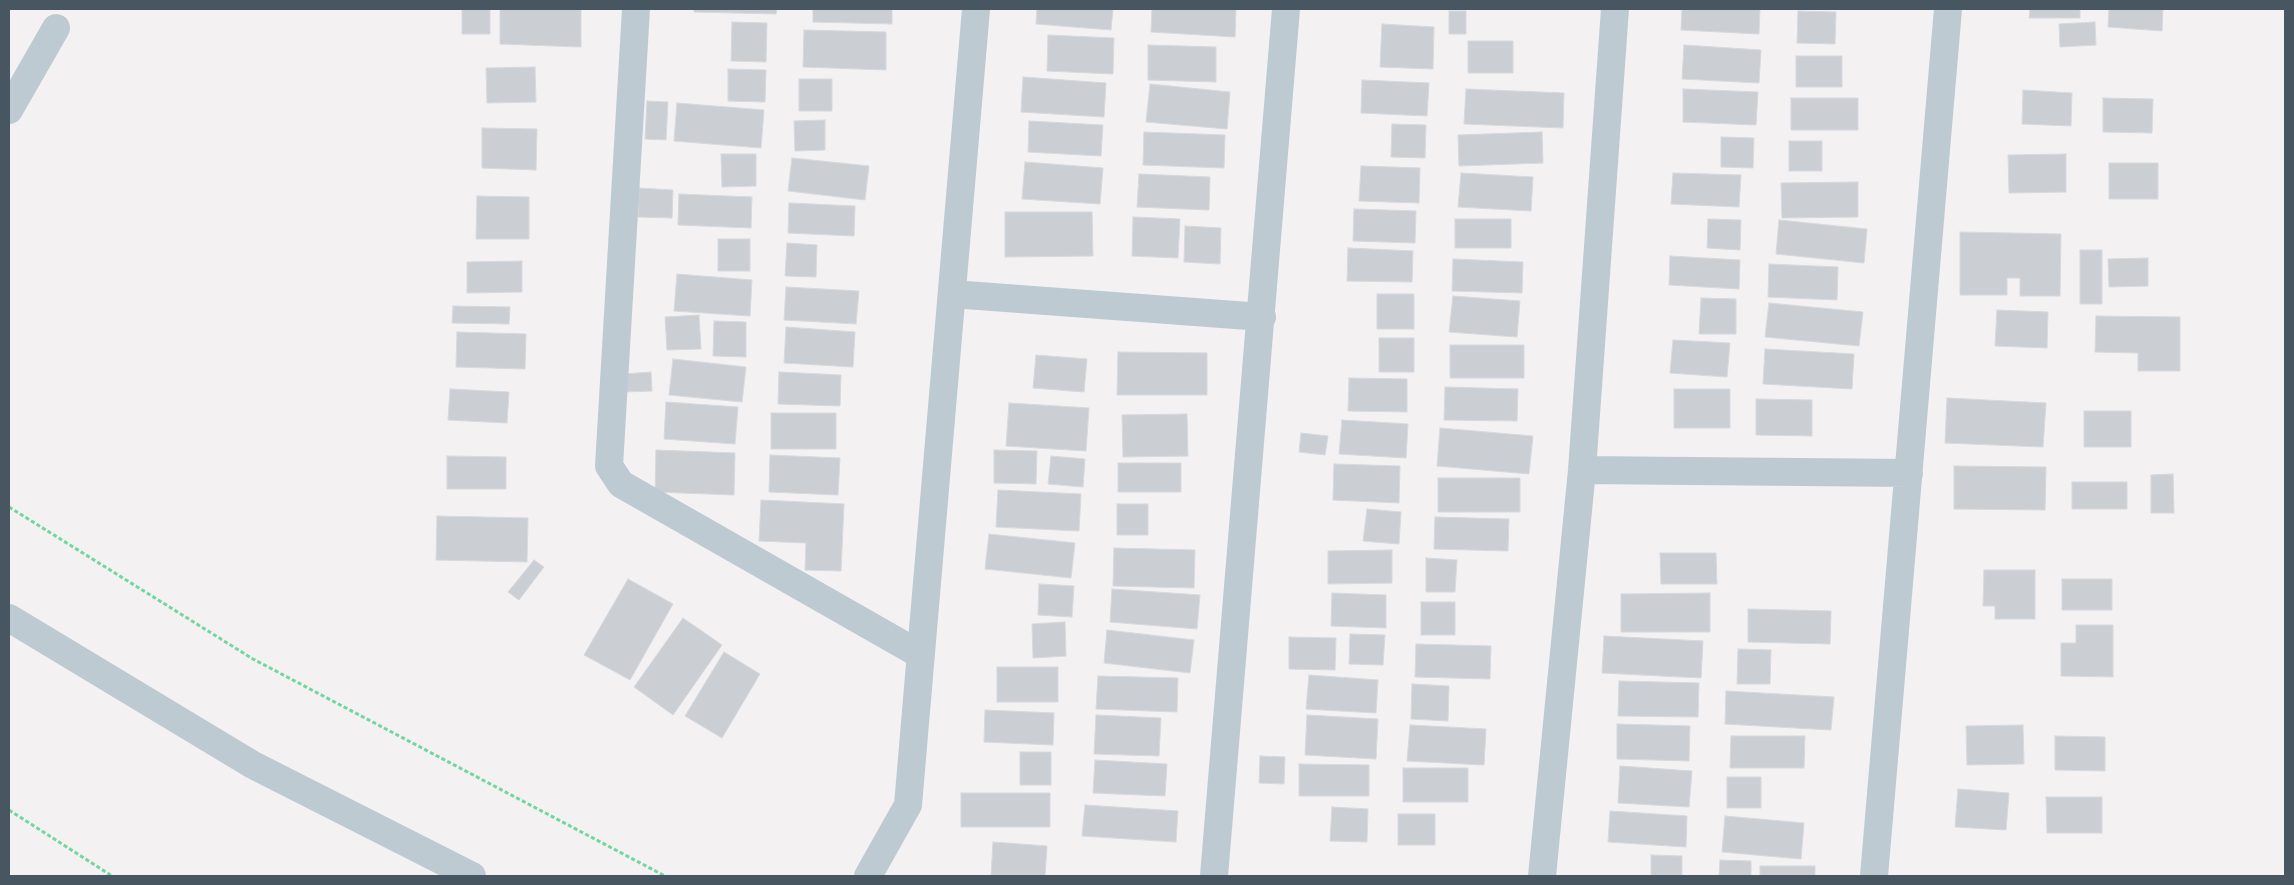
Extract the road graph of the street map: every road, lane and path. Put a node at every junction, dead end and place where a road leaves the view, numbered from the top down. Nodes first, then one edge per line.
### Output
1 (636, 9) edge
2 (976, 9) edge
3 (1286, 9) edge
4 (1615, 9) edge
5 (1948, 9) edge
6 (56, 28) dead end
7 (9, 110) edge
8 (952, 294) junction
9 (1262, 317) junction
10 (1582, 470) junction
11 (1910, 473) junction
12 (9, 507) edge
13 (9, 618) edge
14 (920, 655) junction
15 (9, 810) edge
16 (112, 876) edge
17 (472, 876) edge
18 (665, 876) edge
19 (868, 876) edge
20 (1214, 876) edge
21 (1542, 876) edge
22 (1874, 876) edge

1 - 14 street
2 - 8 street
3 - 9 street
4 - 10 street
5 - 11 street
6 - 7 street
8 - 9 street
8 - 14 street
9 - 20 street
10 - 11 street
10 - 21 street
11 - 22 street
12 - 18 path
13 - 17 street
14 - 19 street
15 - 16 path

